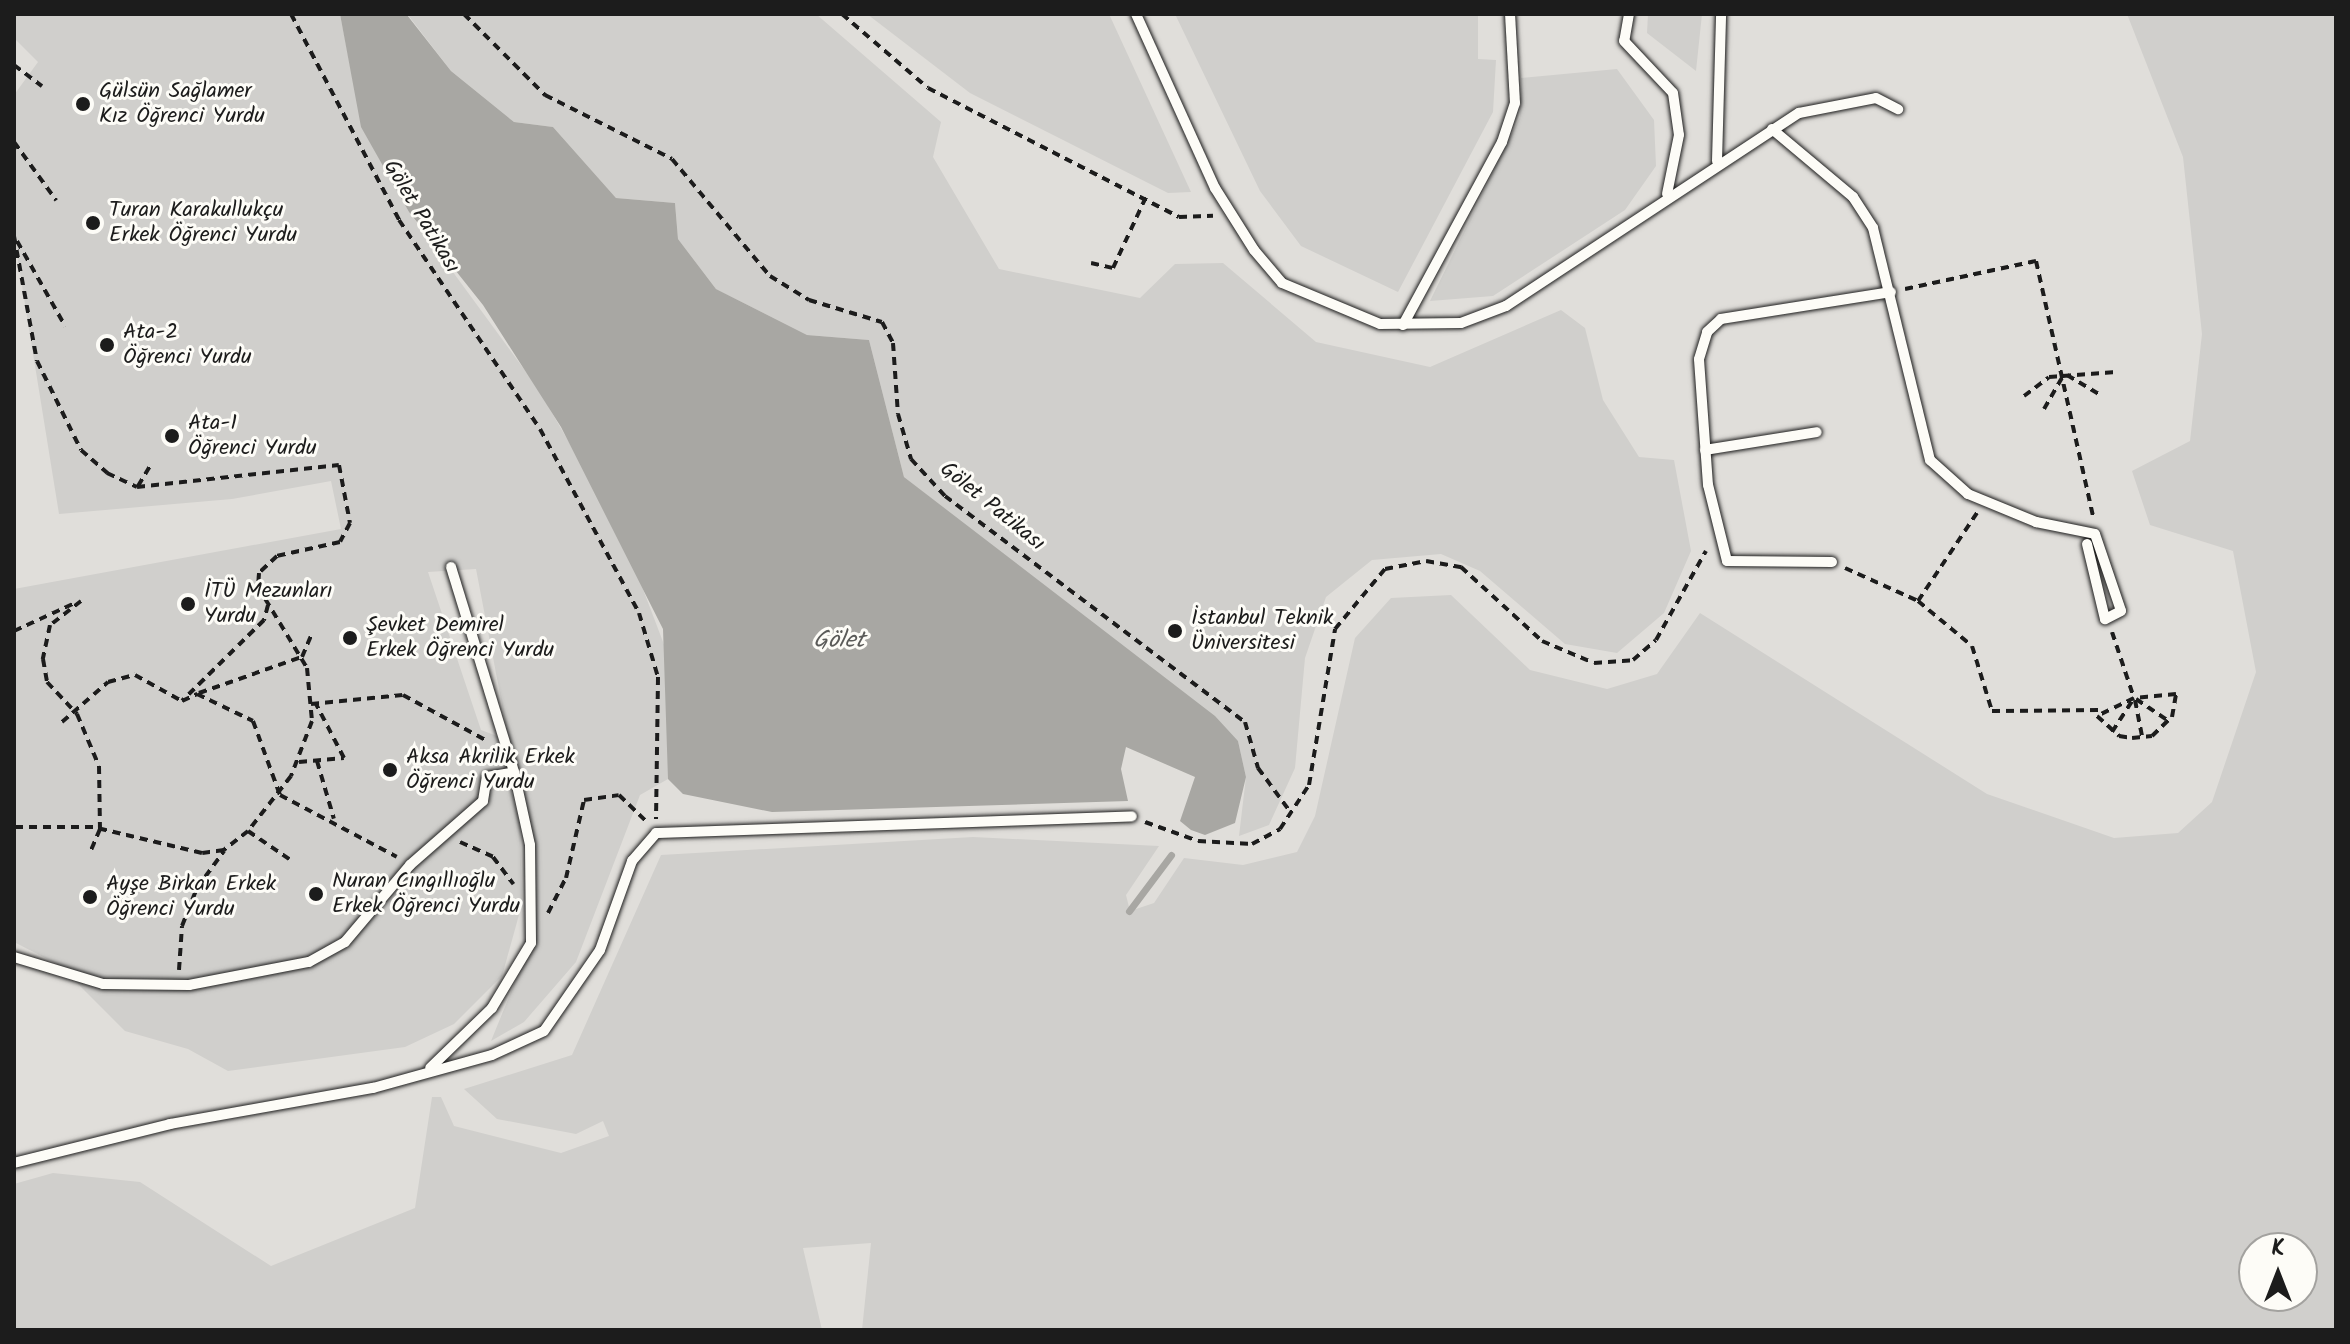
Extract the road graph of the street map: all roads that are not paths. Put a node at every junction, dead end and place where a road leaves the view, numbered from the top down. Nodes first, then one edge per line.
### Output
1 (1136, 14) edge
2 (1510, 14) edge
3 (1629, 14) edge
4 (1721, 14) edge
5 (1898, 109) dead end
6 (1772, 129) junction
7 (1717, 161) junction
8 (1667, 194) junction
9 (1891, 292) junction
10 (1403, 325) junction
11 (1817, 432) dead end
12 (1705, 450) junction
13 (2087, 544) dead end
14 (1832, 562) road end
15 (451, 567) dead end
16 (514, 772) junction
17 (1132, 816) road end
18 (14, 957) edge
19 (429, 1069) junction
20 (14, 1163) edge

1 - 10 lane
2 - 10 lane
3 - 8 lane
4 - 7 lane
5 - 6 lane
6 - 7 lane
6 - 9 lane
7 - 8 lane
8 - 10 lane
9 - 12 lane
9 - 13 lane
11 - 12 lane
12 - 14 lane
15 - 16 lane
16 - 18 lane
16 - 19 lane
17 - 19 lane
19 - 20 lane

